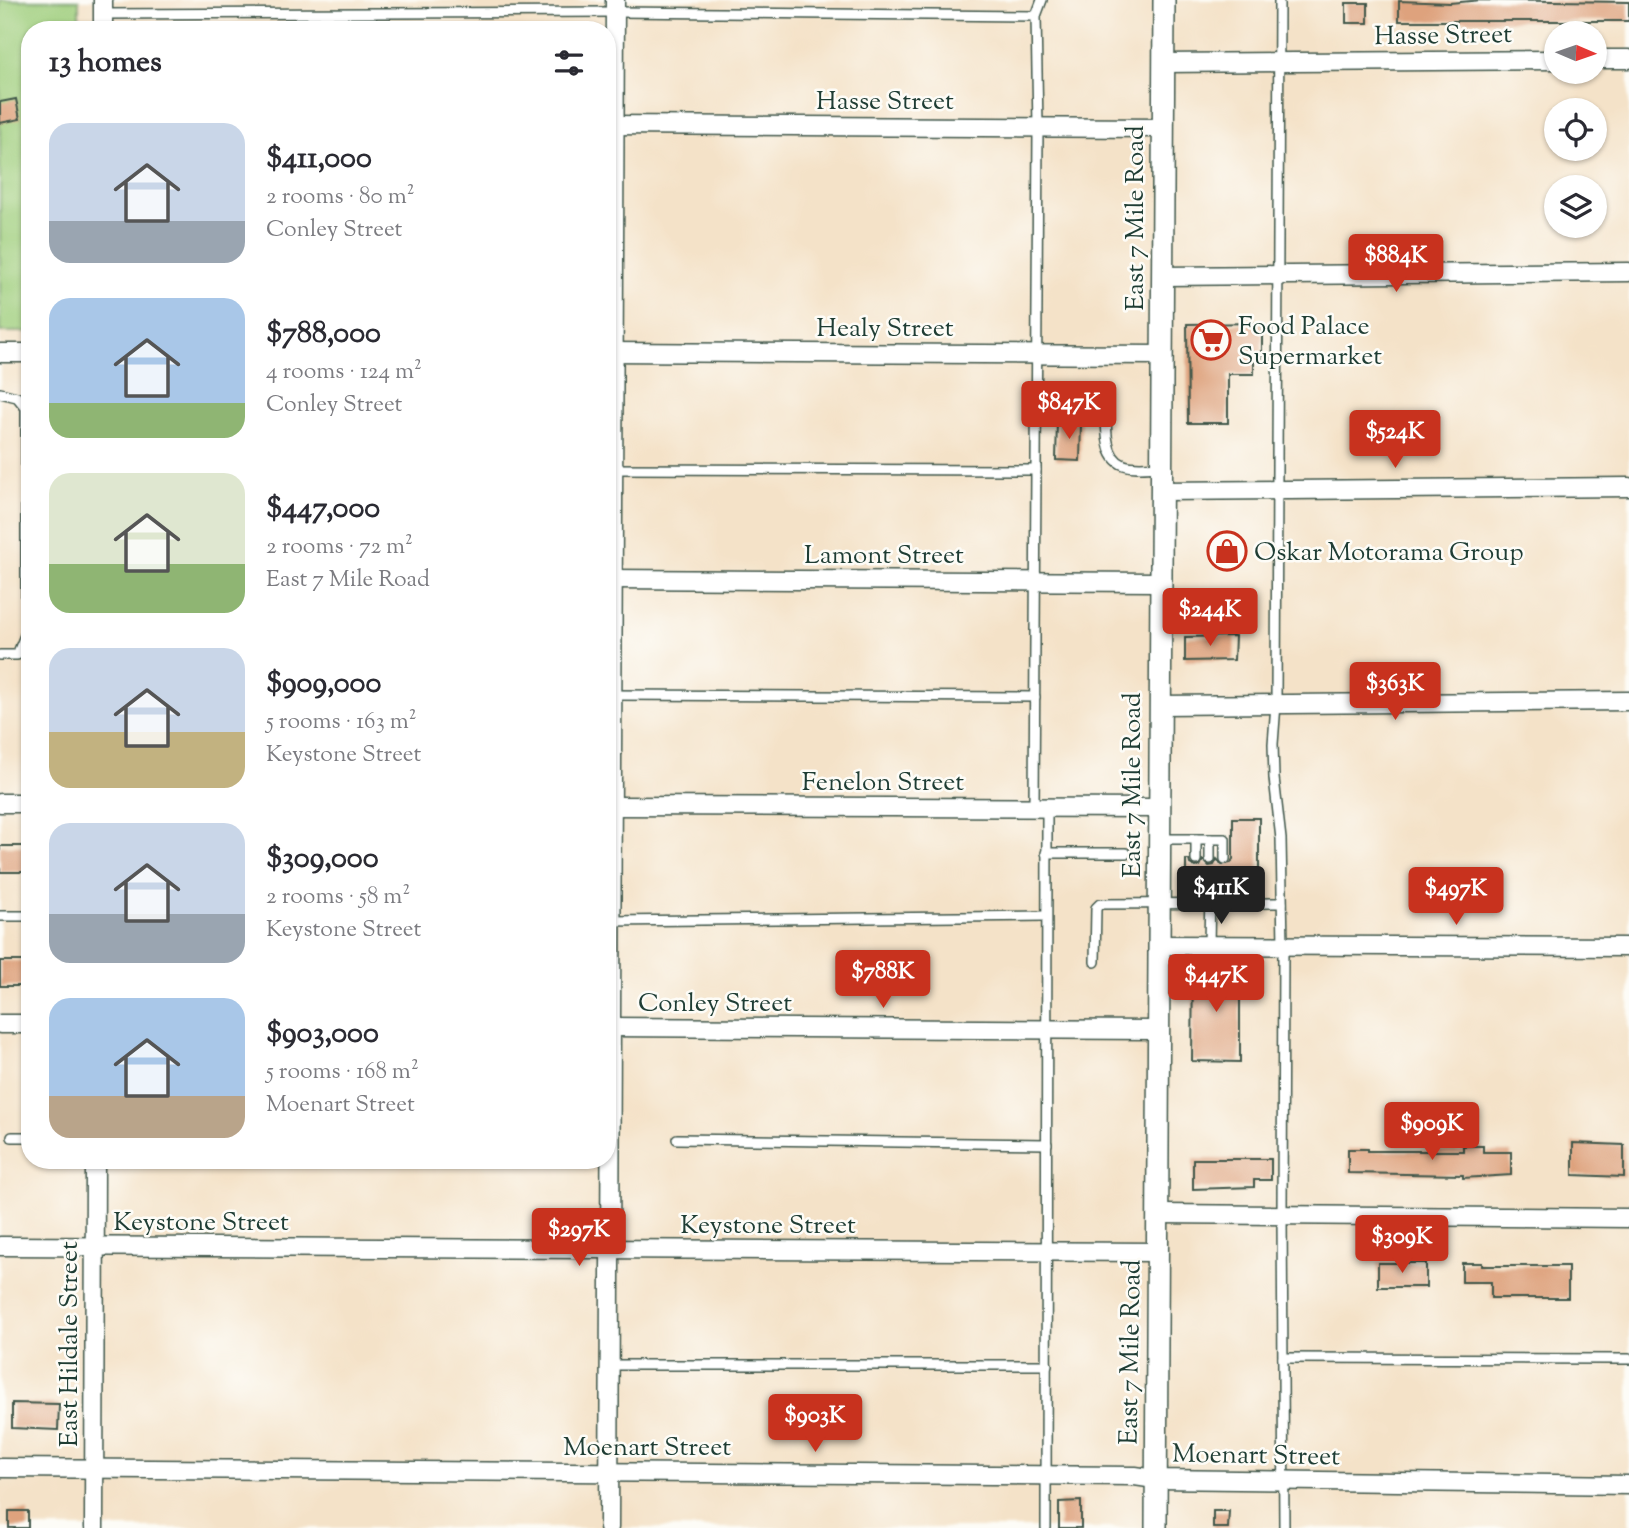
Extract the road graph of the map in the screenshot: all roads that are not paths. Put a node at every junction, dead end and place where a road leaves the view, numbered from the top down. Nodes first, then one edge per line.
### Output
1 (1042, 0) edge
2 (1164, 0) edge
3 (1279, 0) edge
4 (616, 6) edge
5 (103, 14) edge
6 (1036, 16) junction
7 (1607, 59) edge
8 (1629, 59) edge
9 (1544, 60) edge
10 (1279, 62) junction
11 (1163, 63) junction
12 (616, 125) edge
13 (1038, 127) junction
14 (1163, 128) junction
15 (1629, 272) edge
16 (1277, 275) junction
17 (1162, 276) junction
18 (616, 352) edge
19 (0, 353) edge
20 (21, 353) edge
21 (1037, 355) junction
22 (1161, 355) junction
23 (0, 393) edge
24 (21, 402) edge
25 (1054, 407) dead end
26 (1161, 466) junction
27 (616, 469) edge
28 (1036, 470) junction
29 (1629, 487) edge
30 (1276, 490) junction
31 (1161, 491) junction
32 (616, 579) edge
33 (1035, 581) junction
34 (1160, 582) junction
35 (21, 645) edge
36 (0, 655) edge
37 (616, 695) edge
38 (1035, 697) junction
39 (1629, 701) edge
40 (1276, 704) junction
41 (1160, 705) junction
42 (0, 803) edge
43 (21, 803) edge
44 (616, 806) edge
45 (1040, 808) junction
46 (1159, 808) junction
47 (1159, 839) junction
48 (1196, 839) junction
49 (1210, 839) junction
50 (1046, 853) junction
51 (1126, 853) dead end
52 (1210, 859) dead end
53 (1225, 859) dead end
54 (1196, 860) dead end
55 (1225, 890) dead end
56 (1196, 891) dead end
57 (1210, 891) dead end
58 (1282, 903) junction
59 (1159, 904) junction
60 (1197, 904) junction
61 (1210, 904) junction
62 (1225, 904) junction
63 (0, 916) edge
64 (21, 916) edge
65 (1046, 916) junction
66 (616, 921) edge
67 (1159, 945) junction
68 (1209, 945) junction
69 (1283, 945) junction
70 (1629, 947) edge
71 (1095, 962) dead end
72 (0, 1024) edge
73 (21, 1024) edge
74 (616, 1027) edge
75 (1045, 1030) junction
76 (1158, 1030) junction
77 (12, 1137) dead end
78 (21, 1138) edge
79 (677, 1139) dead end
80 (1046, 1144) junction
81 (95, 1169) edge
82 (609, 1169) edge
83 (1158, 1214) junction
84 (1282, 1215) junction
85 (1629, 1218) edge
86 (0, 1246) edge
87 (95, 1246) junction
88 (610, 1249) junction
89 (1048, 1251) junction
90 (1158, 1252) junction
91 (1283, 1358) junction
92 (1629, 1359) edge
93 (610, 1365) junction
94 (1047, 1365) junction
95 (0, 1468) edge
96 (94, 1469) junction
97 (609, 1472) junction
98 (1046, 1476) junction
99 (1155, 1479) junction
100 (1285, 1481) junction
101 (1629, 1485) edge
102 (94, 1528) edge
103 (609, 1528) edge
104 (1046, 1528) edge
105 (1156, 1528) edge
106 (1284, 1528) edge

1 - 6 lane
2 - 11 street, East 7 Mile Road
3 - 10 lane
4 - 5 lane
4 - 6 lane
6 - 13 lane
7 - 8 street
9 - 10 street, Hasse Street
10 - 11 street, Hasse Street
10 - 16 lane
11 - 14 street, East 7 Mile Road
12 - 13 street, Hasse Street
13 - 14 street, Hasse Street
13 - 21 lane
14 - 17 street, East 7 Mile Road
15 - 16 street
16 - 17 street
16 - 30 lane
17 - 22 street, East 7 Mile Road
18 - 21 street, Healy Street
19 - 20 street
21 - 22 street, Healy Street
21 - 28 lane
22 - 26 street, East 7 Mile Road
23 - 24 lane
25 - 26 lane
26 - 31 street, East 7 Mile Road
27 - 28 lane
28 - 33 lane
29 - 30 street
30 - 31 street
30 - 40 lane
31 - 34 street, East 7 Mile Road
32 - 33 street, Lamont Street
33 - 34 street, Lamont Street
33 - 38 lane
34 - 41 street, East 7 Mile Road
35 - 36 lane
37 - 38 lane
38 - 45 lane
39 - 40 street
40 - 41 street
40 - 58 lane
41 - 46 street, East 7 Mile Road
42 - 43 street
44 - 45 street, Fenelon Street
45 - 46 street, Fenelon Street
45 - 50 lane
46 - 47 street, East 7 Mile Road
47 - 48 lane
47 - 59 street, East 7 Mile Road
48 - 49 lane
48 - 54 lane
49 - 52 lane
49 - 53 lane
50 - 51 lane
50 - 65 lane
55 - 62 lane
56 - 60 lane
57 - 61 lane
58 - 62 lane
58 - 69 lane
59 - 60 lane
59 - 67 street, East 7 Mile Road
59 - 71 lane
60 - 61 lane
61 - 62 lane
61 - 68 lane
63 - 64 lane
65 - 66 lane
65 - 75 lane
67 - 68 street
67 - 76 street, East 7 Mile Road
68 - 69 street
69 - 70 street
69 - 84 lane
72 - 73 street
74 - 75 street, Conley Street
75 - 76 street, Conley Street
75 - 80 lane
76 - 83 street, East 7 Mile Road
77 - 78 lane
79 - 80 lane
80 - 89 lane
81 - 87 street, East Hildale Street
82 - 88 street
83 - 84 street
83 - 90 street, East 7 Mile Road
84 - 85 street
84 - 91 lane
86 - 87 street, Keystone Street
87 - 88 street, Keystone Street
87 - 96 street, East Hildale Street
88 - 89 street, Keystone Street
88 - 93 street
89 - 90 street, Keystone Street
89 - 94 lane
90 - 99 street, East 7 Mile Road
91 - 92 lane
91 - 100 lane
93 - 94 lane
93 - 97 street
94 - 98 lane
95 - 96 street, Moenart Street
96 - 97 street, Moenart Street
96 - 102 street, East Hildale Street
97 - 98 street, Moenart Street
97 - 103 street
98 - 99 street, Moenart Street
98 - 104 lane
99 - 100 street, Moenart Street
99 - 105 street, East 7 Mile Road
100 - 101 street, Moenart Street
100 - 106 lane

